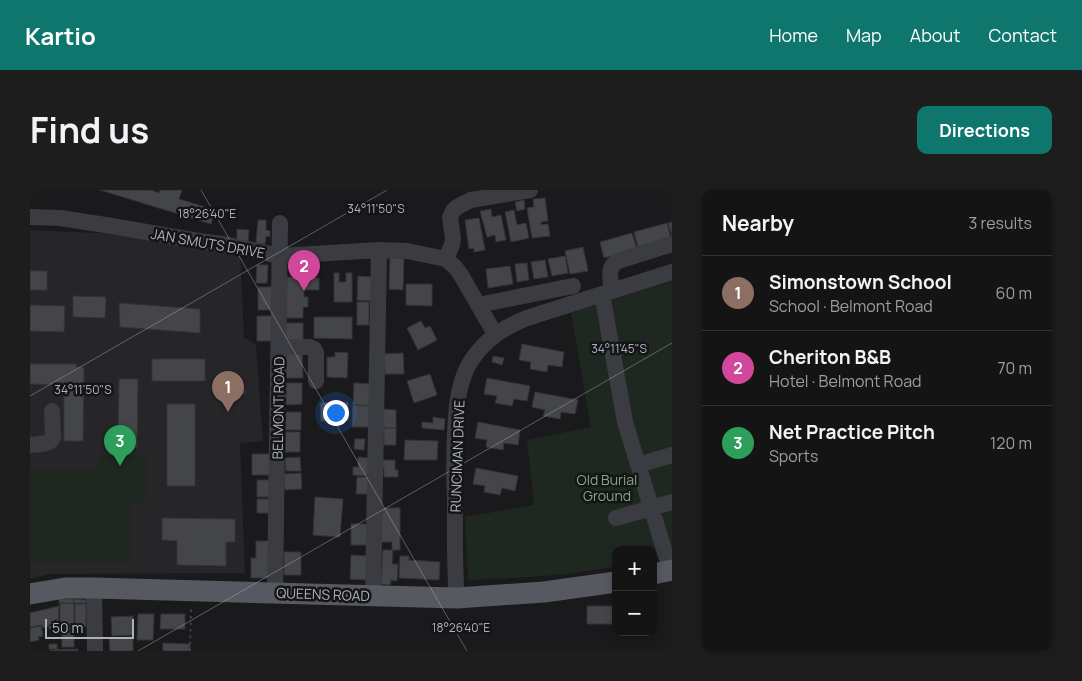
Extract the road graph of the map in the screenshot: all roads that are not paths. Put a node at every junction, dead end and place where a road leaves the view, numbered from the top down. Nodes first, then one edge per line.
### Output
1 (530, 190) edge
2 (30, 217) edge
3 (280, 223) dead end
4 (672, 244) edge
5 (379, 250) junction
6 (280, 256) junction
7 (446, 259) junction
8 (672, 272) edge
9 (573, 286) dead end
10 (607, 292) junction
11 (478, 305) junction
12 (495, 334) junction
13 (279, 347) junction
14 (316, 381) dead end
15 (52, 411) dead end
16 (30, 445) edge
17 (672, 456) edge
18 (638, 466) junction
19 (672, 502) edge
20 (651, 508) junction
21 (616, 518) dead end
22 (664, 568) edge
23 (612, 583) edge
24 (94, 588) junction
25 (275, 593) junction
26 (30, 594) edge
27 (373, 596) junction
28 (457, 598) junction
29 (95, 651) edge

1 - 7 street
2 - 6 street, JAN SMUTS DRIVE
3 - 6 street, BELMONT ROAD
4 - 10 street
5 - 6 street, JAN SMUTS DRIVE
5 - 7 street, JAN SMUTS DRIVE
5 - 27 street
6 - 13 street, BELMONT ROAD
7 - 11 street
8 - 10 street, RUNCIMAN DRIVE
9 - 11 street
10 - 12 street, RUNCIMAN DRIVE
10 - 18 street
11 - 12 street
12 - 28 street, RUNCIMAN DRIVE
13 - 14 street
13 - 25 street, BELMONT ROAD
15 - 16 street
17 - 18 street
18 - 20 street
19 - 20 street
20 - 21 street
20 - 22 street
23 - 28 main road, QUEENS ROAD
24 - 25 main road, QUEENS ROAD
24 - 26 main road, QUEENS ROAD
24 - 29 street
25 - 27 main road, QUEENS ROAD
27 - 28 main road, QUEENS ROAD

